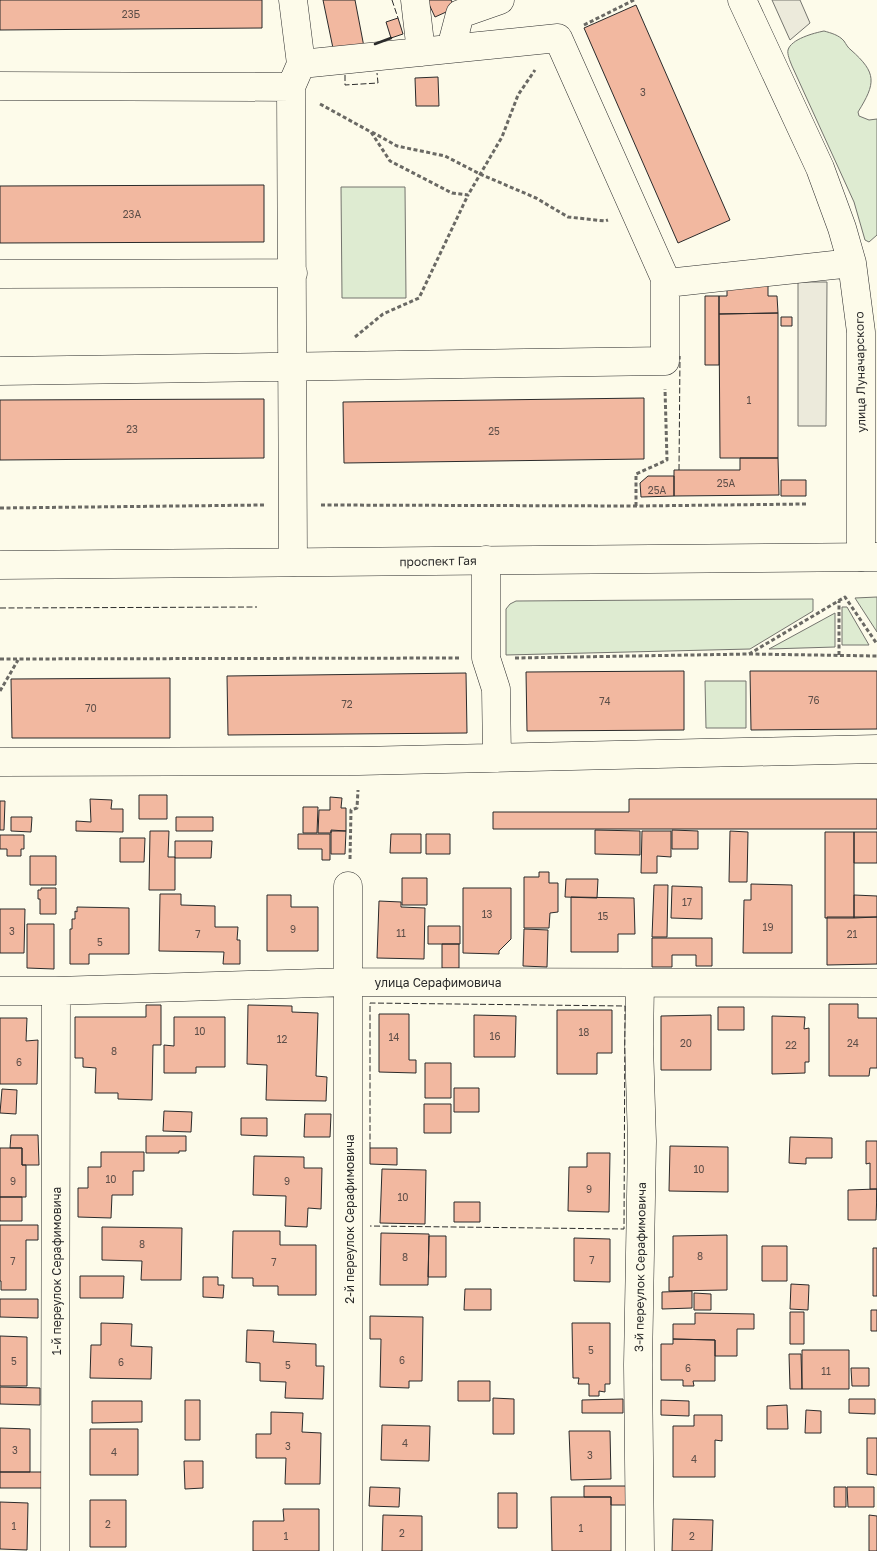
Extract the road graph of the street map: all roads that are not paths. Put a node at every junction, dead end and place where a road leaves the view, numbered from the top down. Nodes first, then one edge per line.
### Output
1 (293, 0) edge
2 (415, 0) edge
3 (500, 0) edge
4 (742, 0) edge
5 (451, 48) junction
6 (421, 52) junction
7 (296, 76) junction
8 (0, 86) edge
9 (852, 264) junction
10 (293, 273) junction
11 (0, 274) edge
12 (665, 277) junction
13 (293, 367) junction
14 (0, 371) edge
15 (869, 557) edge
16 (486, 560) junction
17 (294, 562) junction
18 (0, 565) edge
19 (877, 749) edge
20 (497, 758) junction
21 (0, 762) edge
22 (348, 886) road end
23 (349, 982) junction
24 (640, 983) junction
25 (877, 983) edge
26 (0, 991) edge
27 (56, 991) junction
28 (55, 1551) edge
29 (348, 1551) edge
30 (640, 1551) edge

1 - 7 street
2 - 6 street
3 - 5 street
4 - 9 street, улица Луначарского
5 - 6 street
5 - 12 street
6 - 7 street
7 - 8 street
7 - 10 street
9 - 12 street
9 - 15 street, улица Луначарского
10 - 11 street
10 - 13 street
12 - 13 street
13 - 14 street
13 - 17 street
15 - 16 street, проспект Гая
16 - 17 street, проспект Гая
16 - 20 street
17 - 18 street, проспект Гая
19 - 20 street
20 - 21 street
22 - 23 street, 2-й переулок Серафимовича
23 - 24 street, улица Серафимовича
23 - 27 street, улица Серафимовича
23 - 29 street, 2-й переулок Серафимовича
24 - 25 street, улица Серафимовича
24 - 30 street, 3-й переулок Серафимовича
26 - 27 street, улица Серафимовича
27 - 28 street, 1-й переулок Серафимовича

